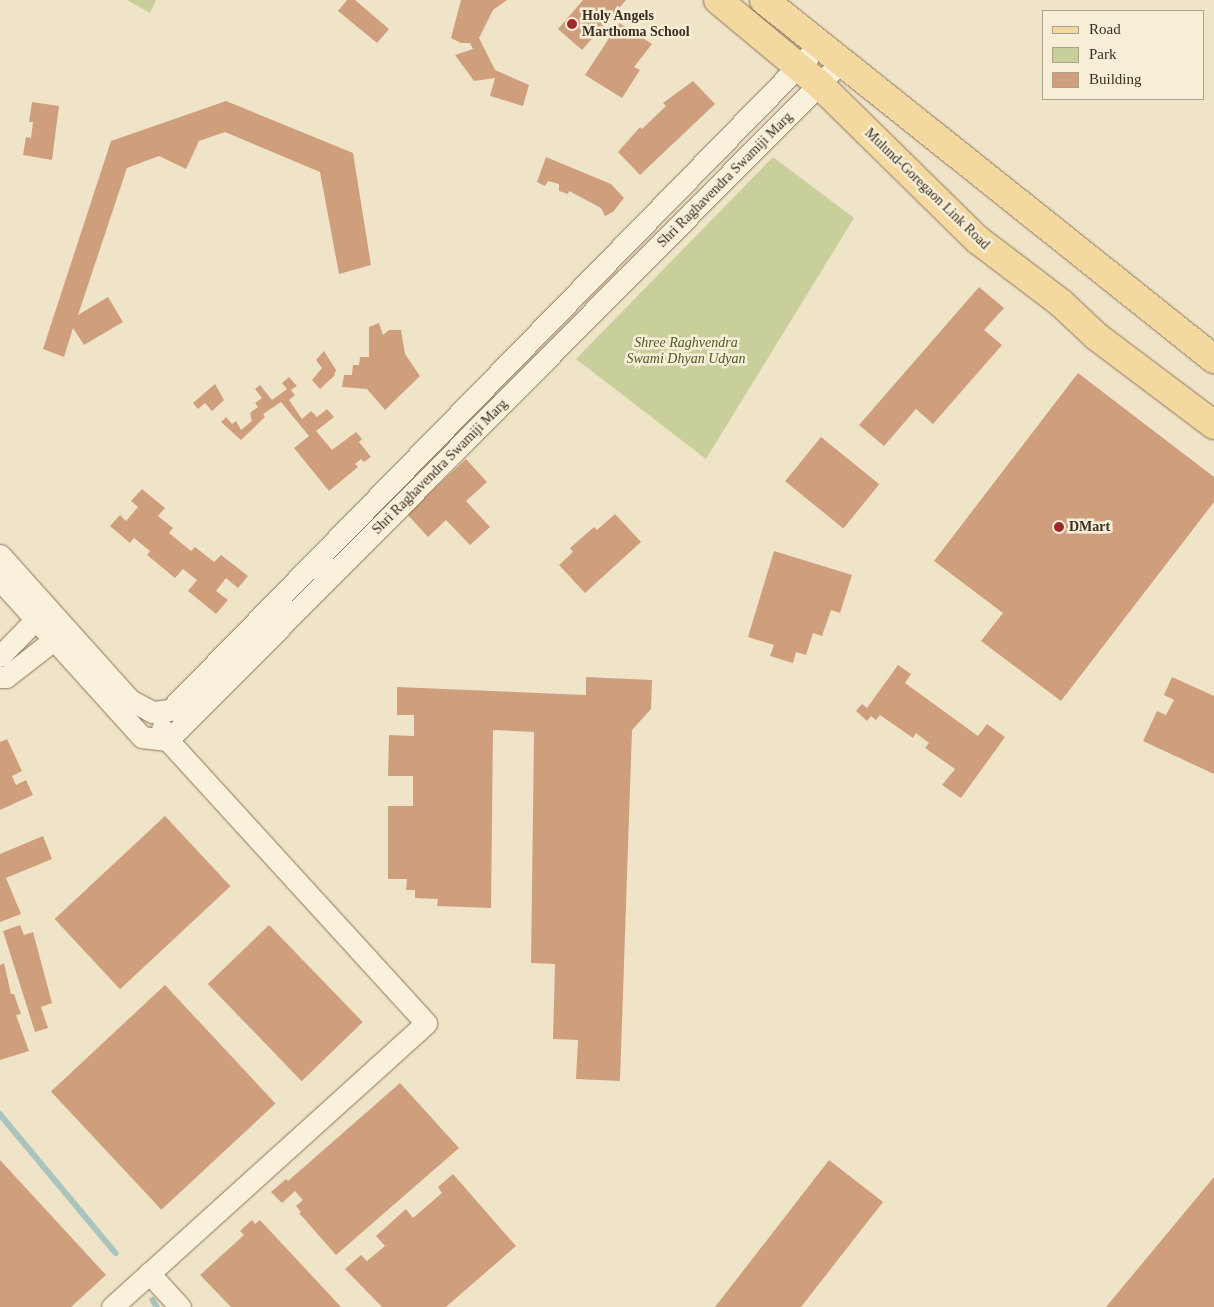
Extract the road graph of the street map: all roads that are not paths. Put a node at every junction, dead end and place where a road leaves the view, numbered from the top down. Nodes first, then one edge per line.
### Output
1 (718, 0) edge
2 (764, 0) edge
3 (819, 45) junction
4 (841, 62) junction
5 (797, 66) junction
6 (820, 86) junction
7 (664, 203) junction
8 (684, 222) junction
9 (645, 223) junction
10 (665, 241) junction
11 (533, 338) junction
12 (551, 355) junction
13 (1214, 359) edge
14 (1214, 425) edge
15 (435, 438) junction
16 (453, 454) junction
17 (344, 532) junction
18 (360, 547) junction
19 (0, 555) edge
20 (0, 580) edge
21 (273, 604) junction
22 (41, 614) junction
23 (289, 619) junction
24 (60, 635) junction
25 (0, 656) edge
26 (0, 677) edge
27 (111, 690) junction
28 (153, 712) junction
29 (168, 740) junction
30 (149, 1273) junction
31 (112, 1307) edge
32 (180, 1307) edge

1 - 5 main road, Mulund-Goregaon Link Road
2 - 3 main road
3 - 4 main road
3 - 5 street, Shri Raghavendra Swamiji Marg
4 - 6 street, Shri Raghavendra Swamiji Marg
4 - 13 main road
5 - 6 main road, Mulund-Goregaon Link Road
5 - 7 street, Shri Raghavendra Swamiji Marg
6 - 8 street, Shri Raghavendra Swamiji Marg
6 - 14 main road, Mulund-Goregaon Link Road
7 - 8 street
7 - 9 street, Shri Raghavendra Swamiji Marg
8 - 10 street, Shri Raghavendra Swamiji Marg
9 - 10 street
9 - 11 street, Shri Raghavendra Swamiji Marg
10 - 12 street, Shri Raghavendra Swamiji Marg
11 - 12 street
11 - 15 street, Shri Raghavendra Swamiji Marg
12 - 16 street, Shri Raghavendra Swamiji Marg
15 - 16 street
15 - 17 street, Shri Raghavendra Swamiji Marg
16 - 18 street, Shri Raghavendra Swamiji Marg
17 - 18 street
17 - 21 street, Shri Raghavendra Swamiji Marg
18 - 23 street, Shri Raghavendra Swamiji Marg
19 - 22 street
20 - 22 street
21 - 23 street
21 - 28 street, Shri Raghavendra Swamiji Marg
22 - 24 street
22 - 25 street
23 - 29 street, Shri Raghavendra Swamiji Marg
24 - 26 street
24 - 27 street
27 - 28 street
27 - 29 street
28 - 29 street
29 - 30 street
30 - 31 street
30 - 32 street

